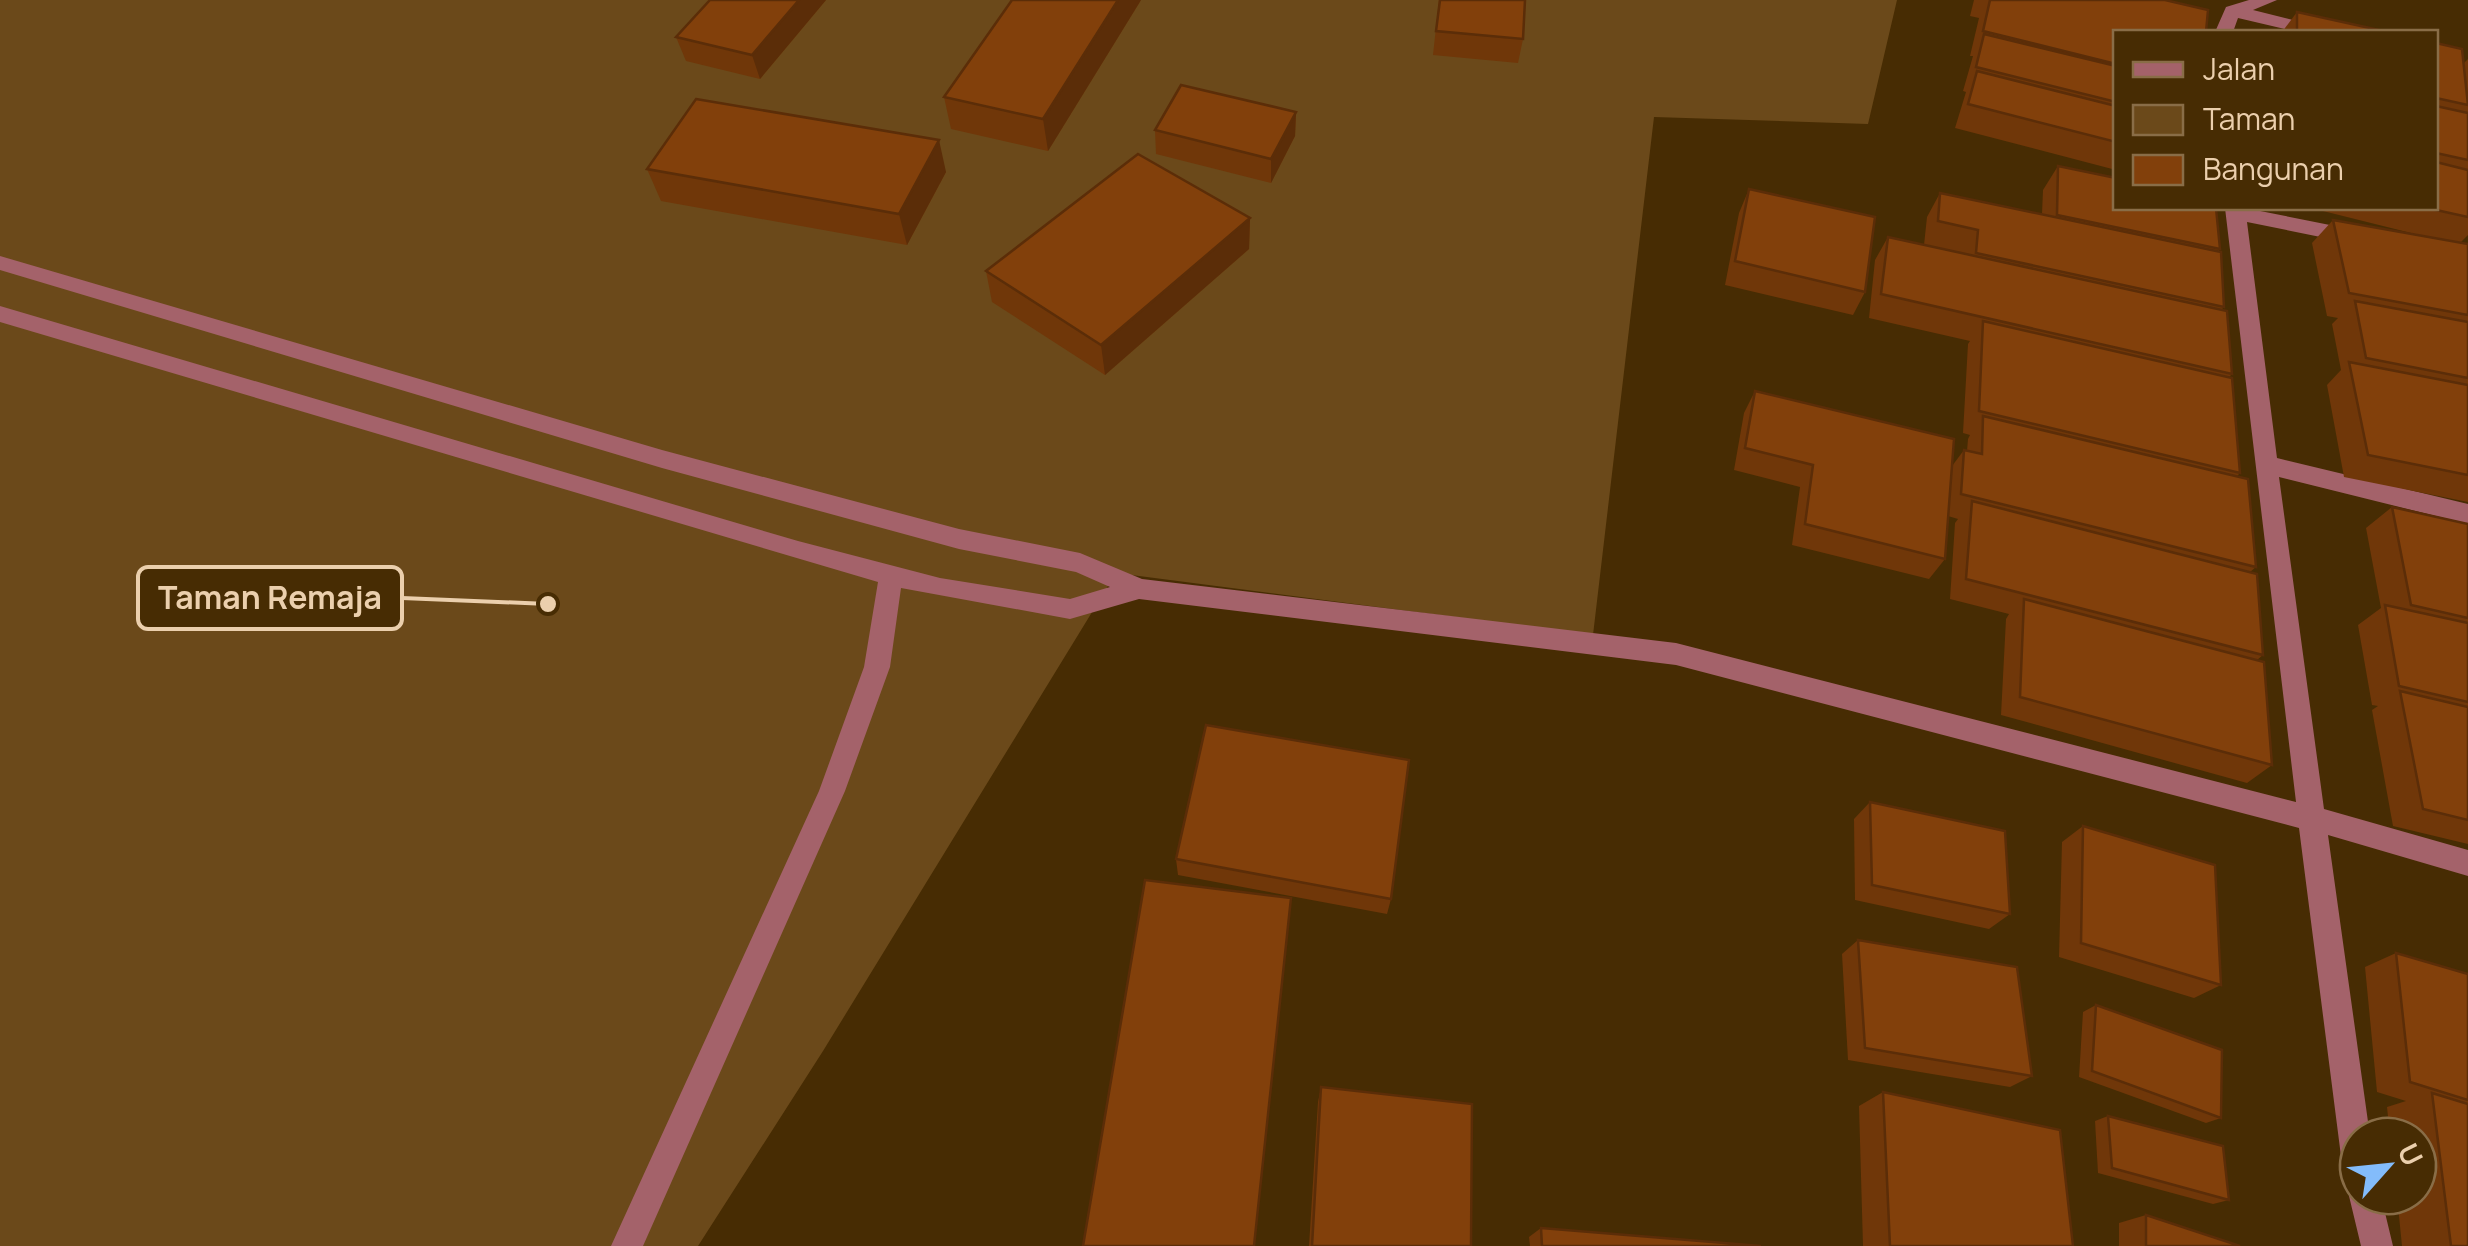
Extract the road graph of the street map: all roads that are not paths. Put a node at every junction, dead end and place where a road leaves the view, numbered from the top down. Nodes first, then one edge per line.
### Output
1 (2268, 0) edge
2 (2232, 11) junction
3 (2225, 30) edge
4 (2312, 30) edge
5 (2236, 210) edge
6 (2371, 240) edge
7 (0, 263) edge
8 (0, 314) edge
9 (2265, 464) junction
10 (2468, 514) edge
11 (890, 575) junction
12 (1140, 588) junction
13 (2310, 818) junction
14 (2468, 863) edge
15 (2351, 1116) edge
16 (2369, 1216) edge
17 (627, 1246) edge
18 (2376, 1246) edge

1 - 2 street
2 - 3 street
2 - 4 street
5 - 6 street
5 - 9 street
7 - 12 street
8 - 11 street
9 - 10 street
9 - 13 street
11 - 12 street
11 - 17 street
12 - 13 street
13 - 14 street
13 - 15 street
16 - 18 street

